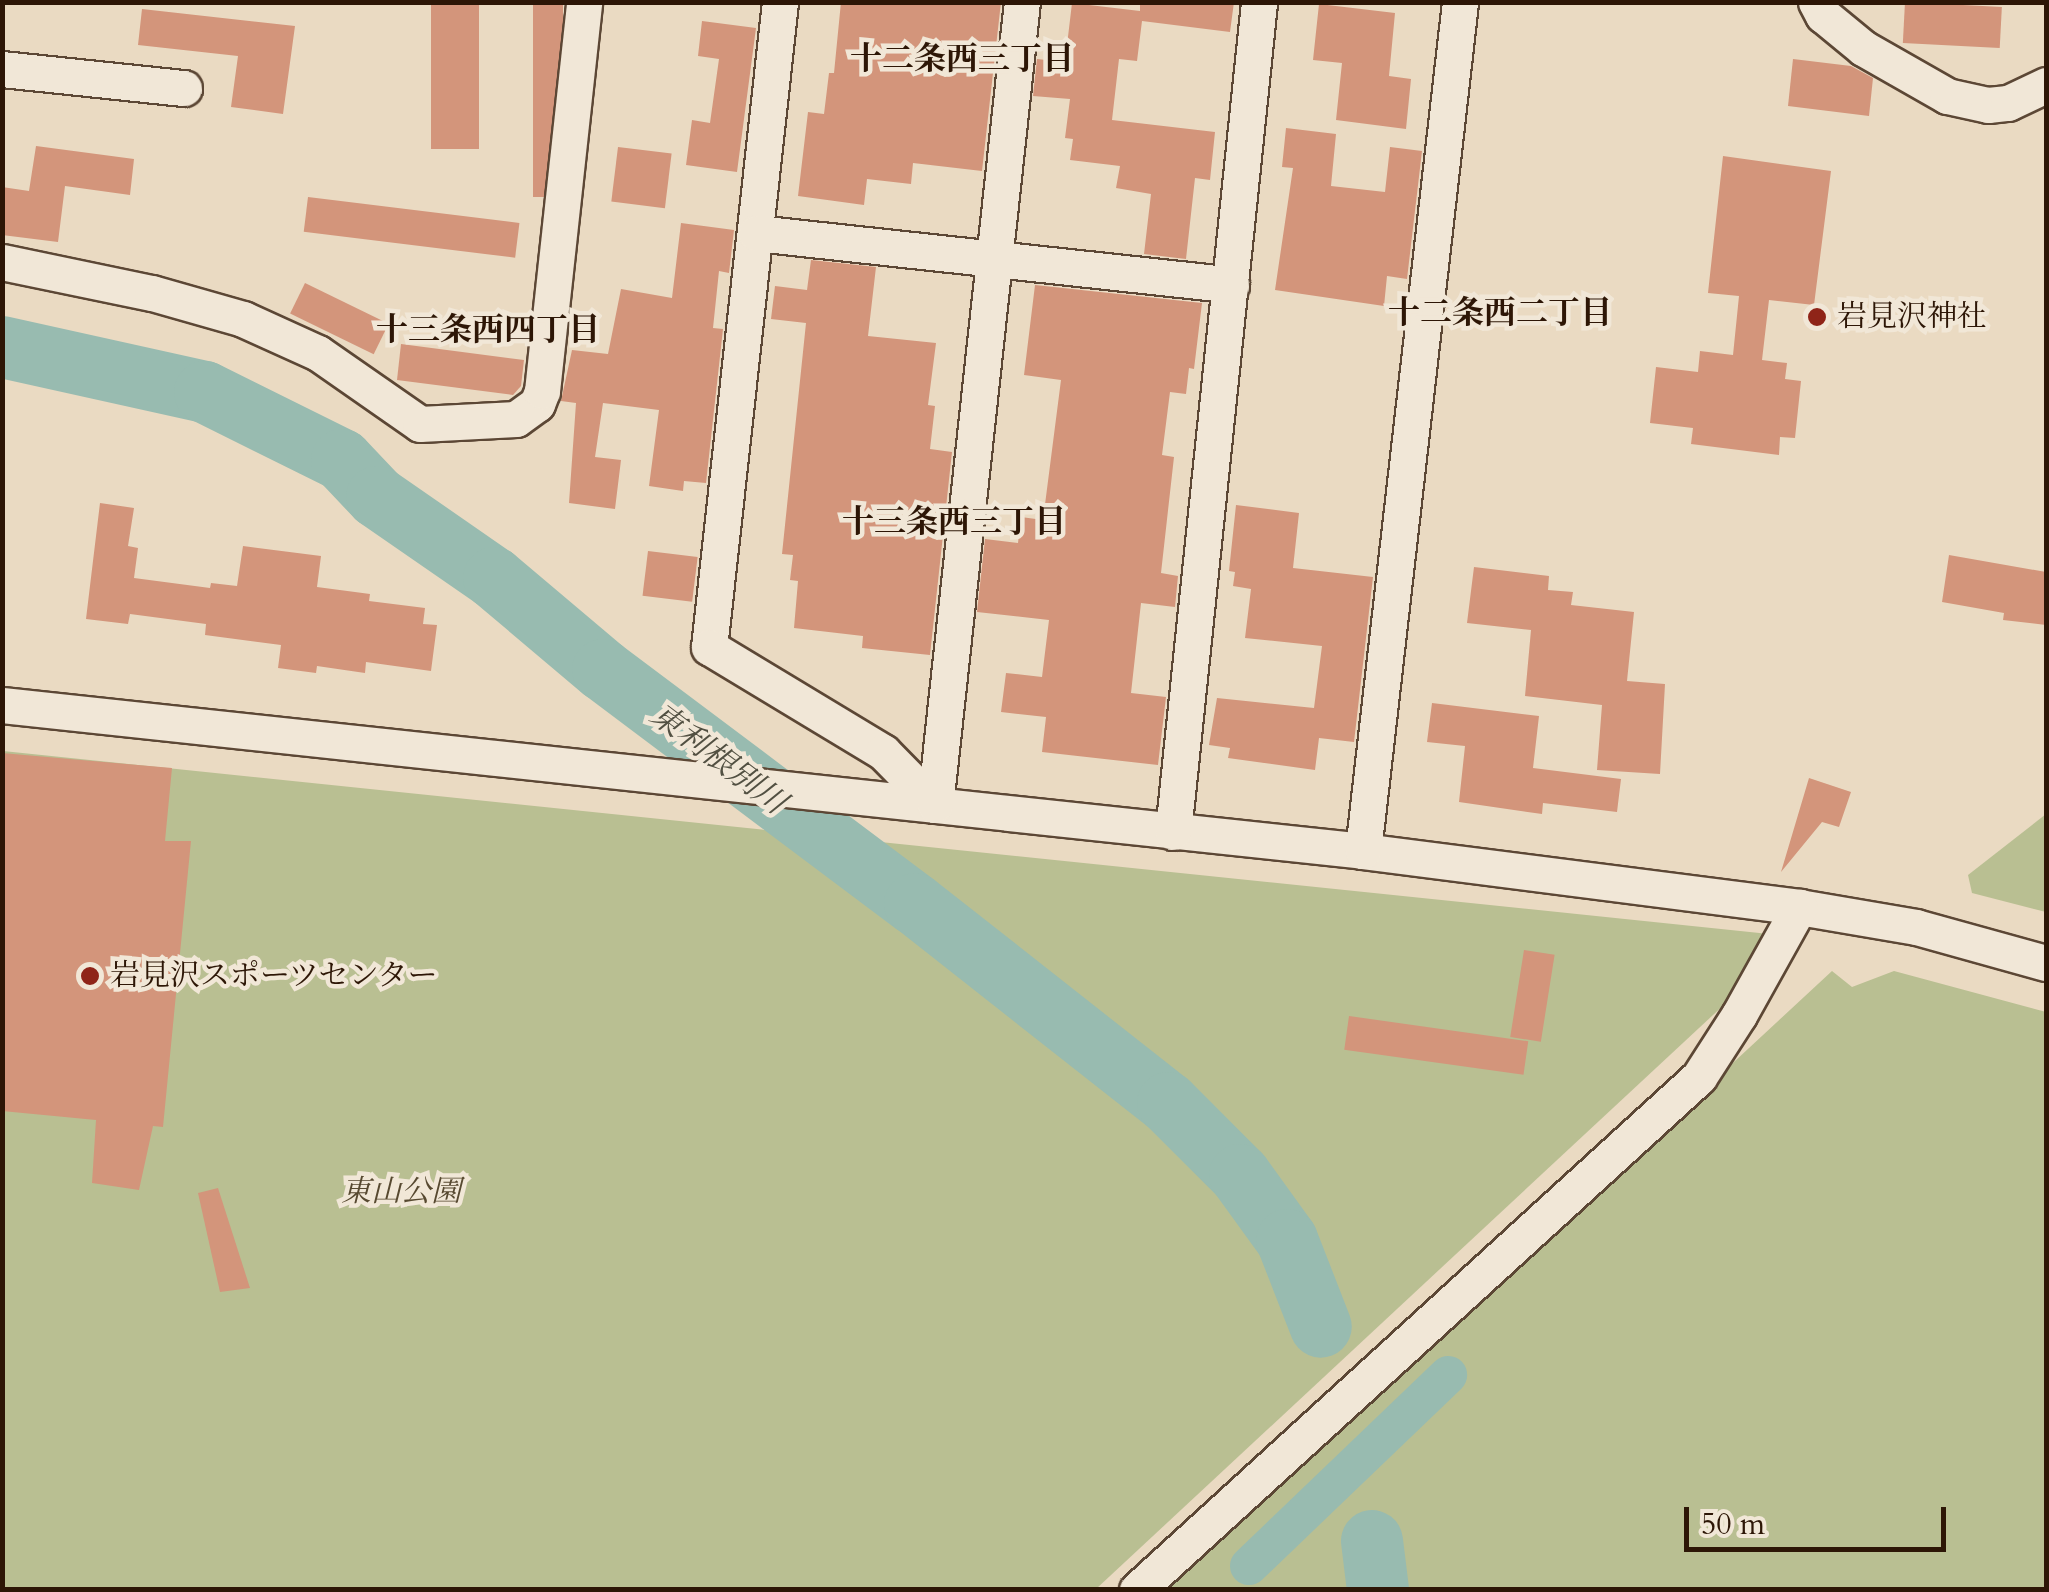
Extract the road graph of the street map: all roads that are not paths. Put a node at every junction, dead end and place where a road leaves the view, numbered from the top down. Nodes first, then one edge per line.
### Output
1 (584, 2) edge
2 (780, 2) edge
3 (1022, 2) edge
4 (1259, 2) edge
5 (1460, 2) edge
6 (1816, 2) edge
7 (2, 68) edge
8 (2046, 85) edge
9 (184, 88) dead end
10 (756, 233) junction
11 (994, 258) junction
12 (2, 262) edge
13 (1231, 285) junction
14 (2, 705) edge
15 (934, 805) junction
16 (1173, 832) junction
17 (1364, 851) junction
18 (1799, 908) junction
19 (2046, 964) edge
20 (1137, 1590) edge

1 - 12 street
2 - 10 street
3 - 11 street
4 - 13 street
5 - 17 street
6 - 8 street
7 - 9 street
10 - 11 street
10 - 15 street
11 - 13 street
11 - 15 street
13 - 16 street
14 - 15 street
15 - 16 street
16 - 17 street
17 - 18 street
18 - 19 street
18 - 20 street

